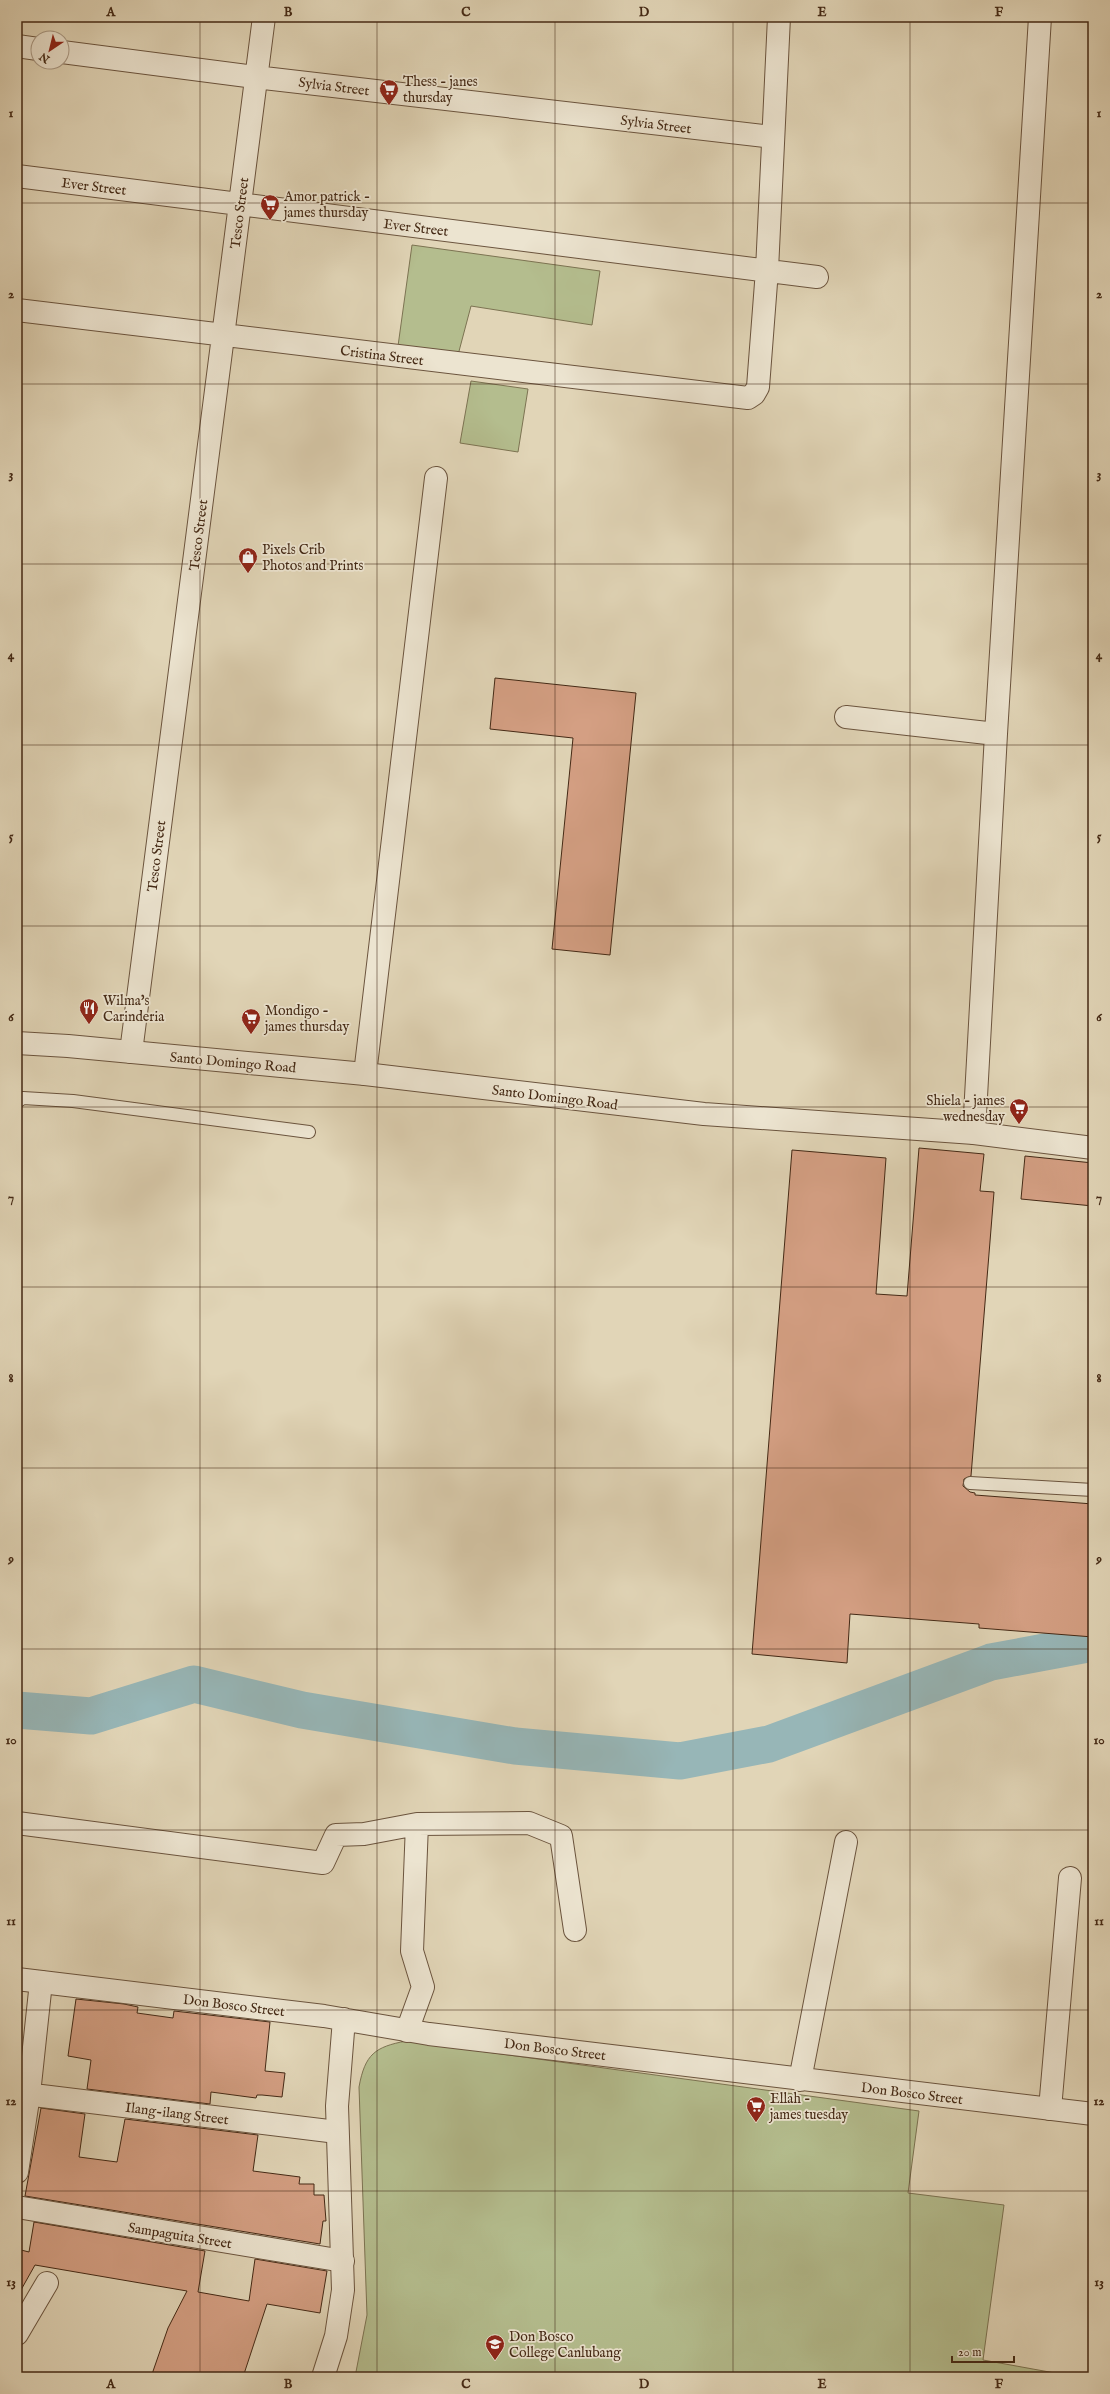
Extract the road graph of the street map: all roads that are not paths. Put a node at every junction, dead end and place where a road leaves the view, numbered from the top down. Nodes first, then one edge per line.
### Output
1 (264, 17) edge
2 (779, 17) edge
3 (1040, 17) edge
4 (17, 46) edge
5 (30, 48) edge
6 (70, 53) edge
7 (255, 77) junction
8 (774, 137) junction
9 (17, 176) edge
10 (240, 205) junction
11 (767, 270) junction
12 (817, 277) dead end
13 (17, 310) edge
14 (223, 336) junction
15 (436, 478) dead end
16 (846, 717) dead end
17 (996, 734) junction
18 (17, 1043) edge
19 (132, 1052) junction
20 (365, 1074) junction
21 (17, 1102) edge
22 (309, 1132) dead end
23 (974, 1134) junction
24 (1093, 1148) edge
25 (970, 1484) dead end
26 (1093, 1490) edge
27 (17, 1823) edge
28 (417, 1824) junction
29 (846, 1842) dead end
30 (1070, 1878) dead end
31 (575, 1930) dead end
32 (17, 1979) edge
33 (41, 1982) junction
34 (344, 2019) junction
35 (407, 2031) junction
36 (800, 2080) junction
37 (23, 2094) edge
38 (1050, 2109) junction
39 (1093, 2114) edge
40 (337, 2132) junction
41 (17, 2172) edge
42 (17, 2207) edge
43 (343, 2261) junction
44 (47, 2283) dead end
45 (17, 2334) edge
46 (323, 2377) edge

1 - 7 street, Tesco Street
2 - 8 street
3 - 17 street
4 - 5 street
6 - 7 street, Sylvia Street
7 - 8 street, Sylvia Street
7 - 10 street, Tesco Street
8 - 11 street
9 - 10 street, Ever Street
10 - 11 street, Ever Street
10 - 14 street, Tesco Street
11 - 12 street, Ever Street
11 - 14 street, Cristina Street
13 - 14 street, Cristina Street
14 - 19 street, Tesco Street
15 - 20 street
16 - 17 street
17 - 23 street
18 - 19 street, Santo Domingo Road
19 - 20 street, Santo Domingo Road
20 - 23 street, Santo Domingo Road
21 - 22 lane
23 - 24 street, Santo Domingo Road
25 - 26 lane
27 - 28 street
28 - 31 street
28 - 35 street
29 - 36 street
30 - 38 street
32 - 33 street, Don Bosco Street
33 - 34 street, Don Bosco Street
33 - 37 street
34 - 35 street, Don Bosco Street
34 - 40 street
35 - 36 street, Don Bosco Street
36 - 38 street, Don Bosco Street
37 - 40 street, Ilang-ilang Street
37 - 41 street
38 - 39 street, Don Bosco Street
40 - 43 street
42 - 43 street, Sampaguita Street
43 - 46 street
44 - 45 street

